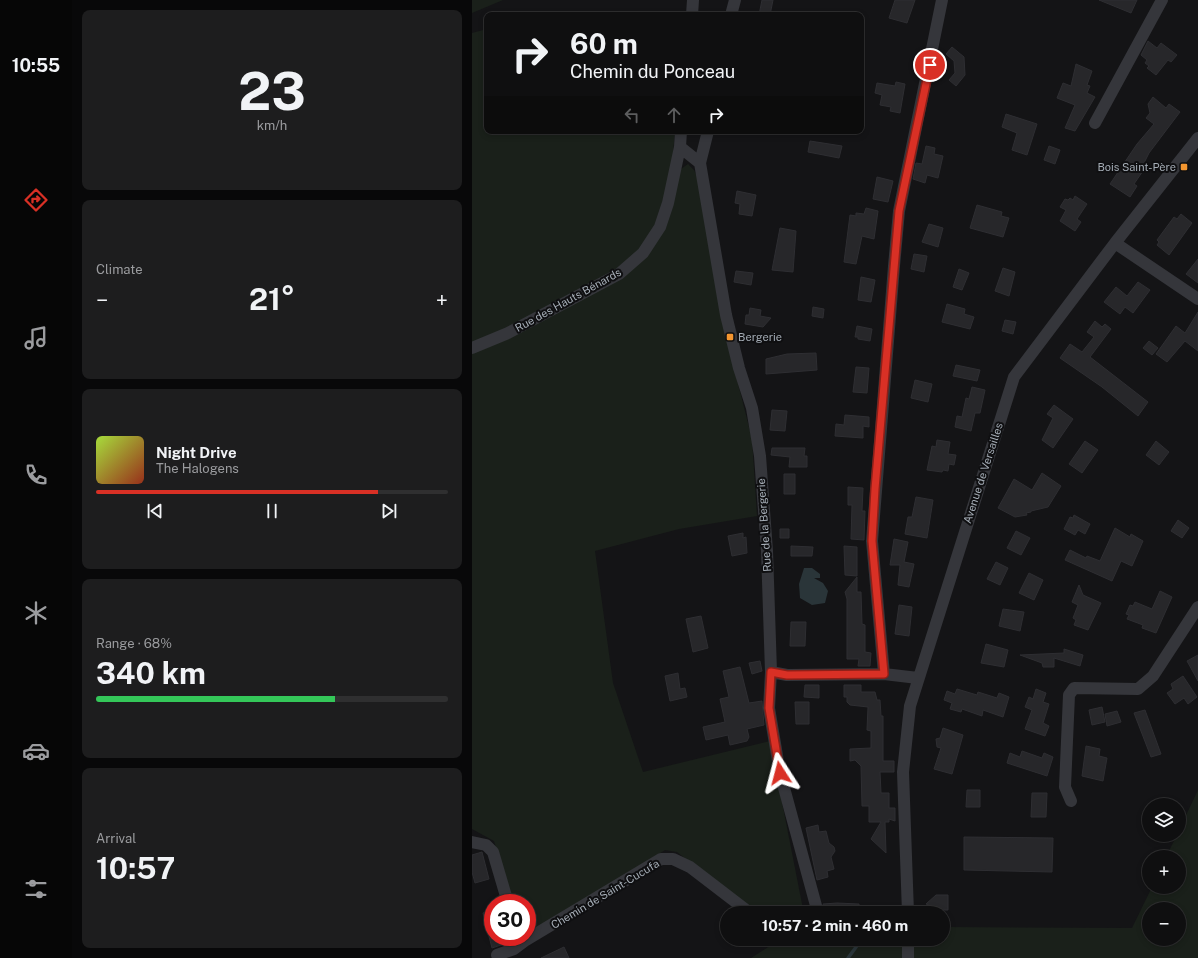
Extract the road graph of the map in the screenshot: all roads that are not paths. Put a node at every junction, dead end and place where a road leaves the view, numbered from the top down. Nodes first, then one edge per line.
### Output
1 (693, 0) edge
2 (734, 0) edge
3 (942, 0) edge
4 (1162, 0) edge
5 (692, 12) edge
6 (732, 12) edge
7 (1095, 123) dead end
8 (681, 134) edge
9 (707, 134) edge
10 (1198, 138) edge
11 (680, 147) junction
12 (700, 163) junction
13 (1115, 243) junction
14 (1198, 299) edge
15 (472, 348) edge
16 (1198, 607) edge
17 (771, 672) junction
18 (884, 674) junction
19 (918, 678) junction
20 (1070, 801) dead end
21 (472, 842) edge
22 (505, 894) edge
23 (741, 906) edge
24 (816, 906) edge
25 (908, 906) edge
26 (536, 932) edge
27 (516, 946) edge
28 (908, 946) edge
29 (497, 955) dead end
30 (908, 958) edge

1 - 5 street
2 - 6 street
3 - 18 street
4 - 7 street
8 - 11 street, Rue des Hauts Bénards
9 - 12 street
10 - 13 street, Avenue de Versailles
11 - 12 street
11 - 15 street, Rue des Hauts Bénards
12 - 17 street, Rue de la Bergerie
13 - 14 street
13 - 19 street, Avenue de Versailles
16 - 20 street
17 - 18 street
17 - 24 street, Rue de la Bergerie
18 - 19 street
19 - 25 street, Avenue de Versailles
21 - 22 street
23 - 26 street, Chemin de Saint-Cucufa
27 - 29 street, Chemin de Saint-Cucufa
28 - 30 street

